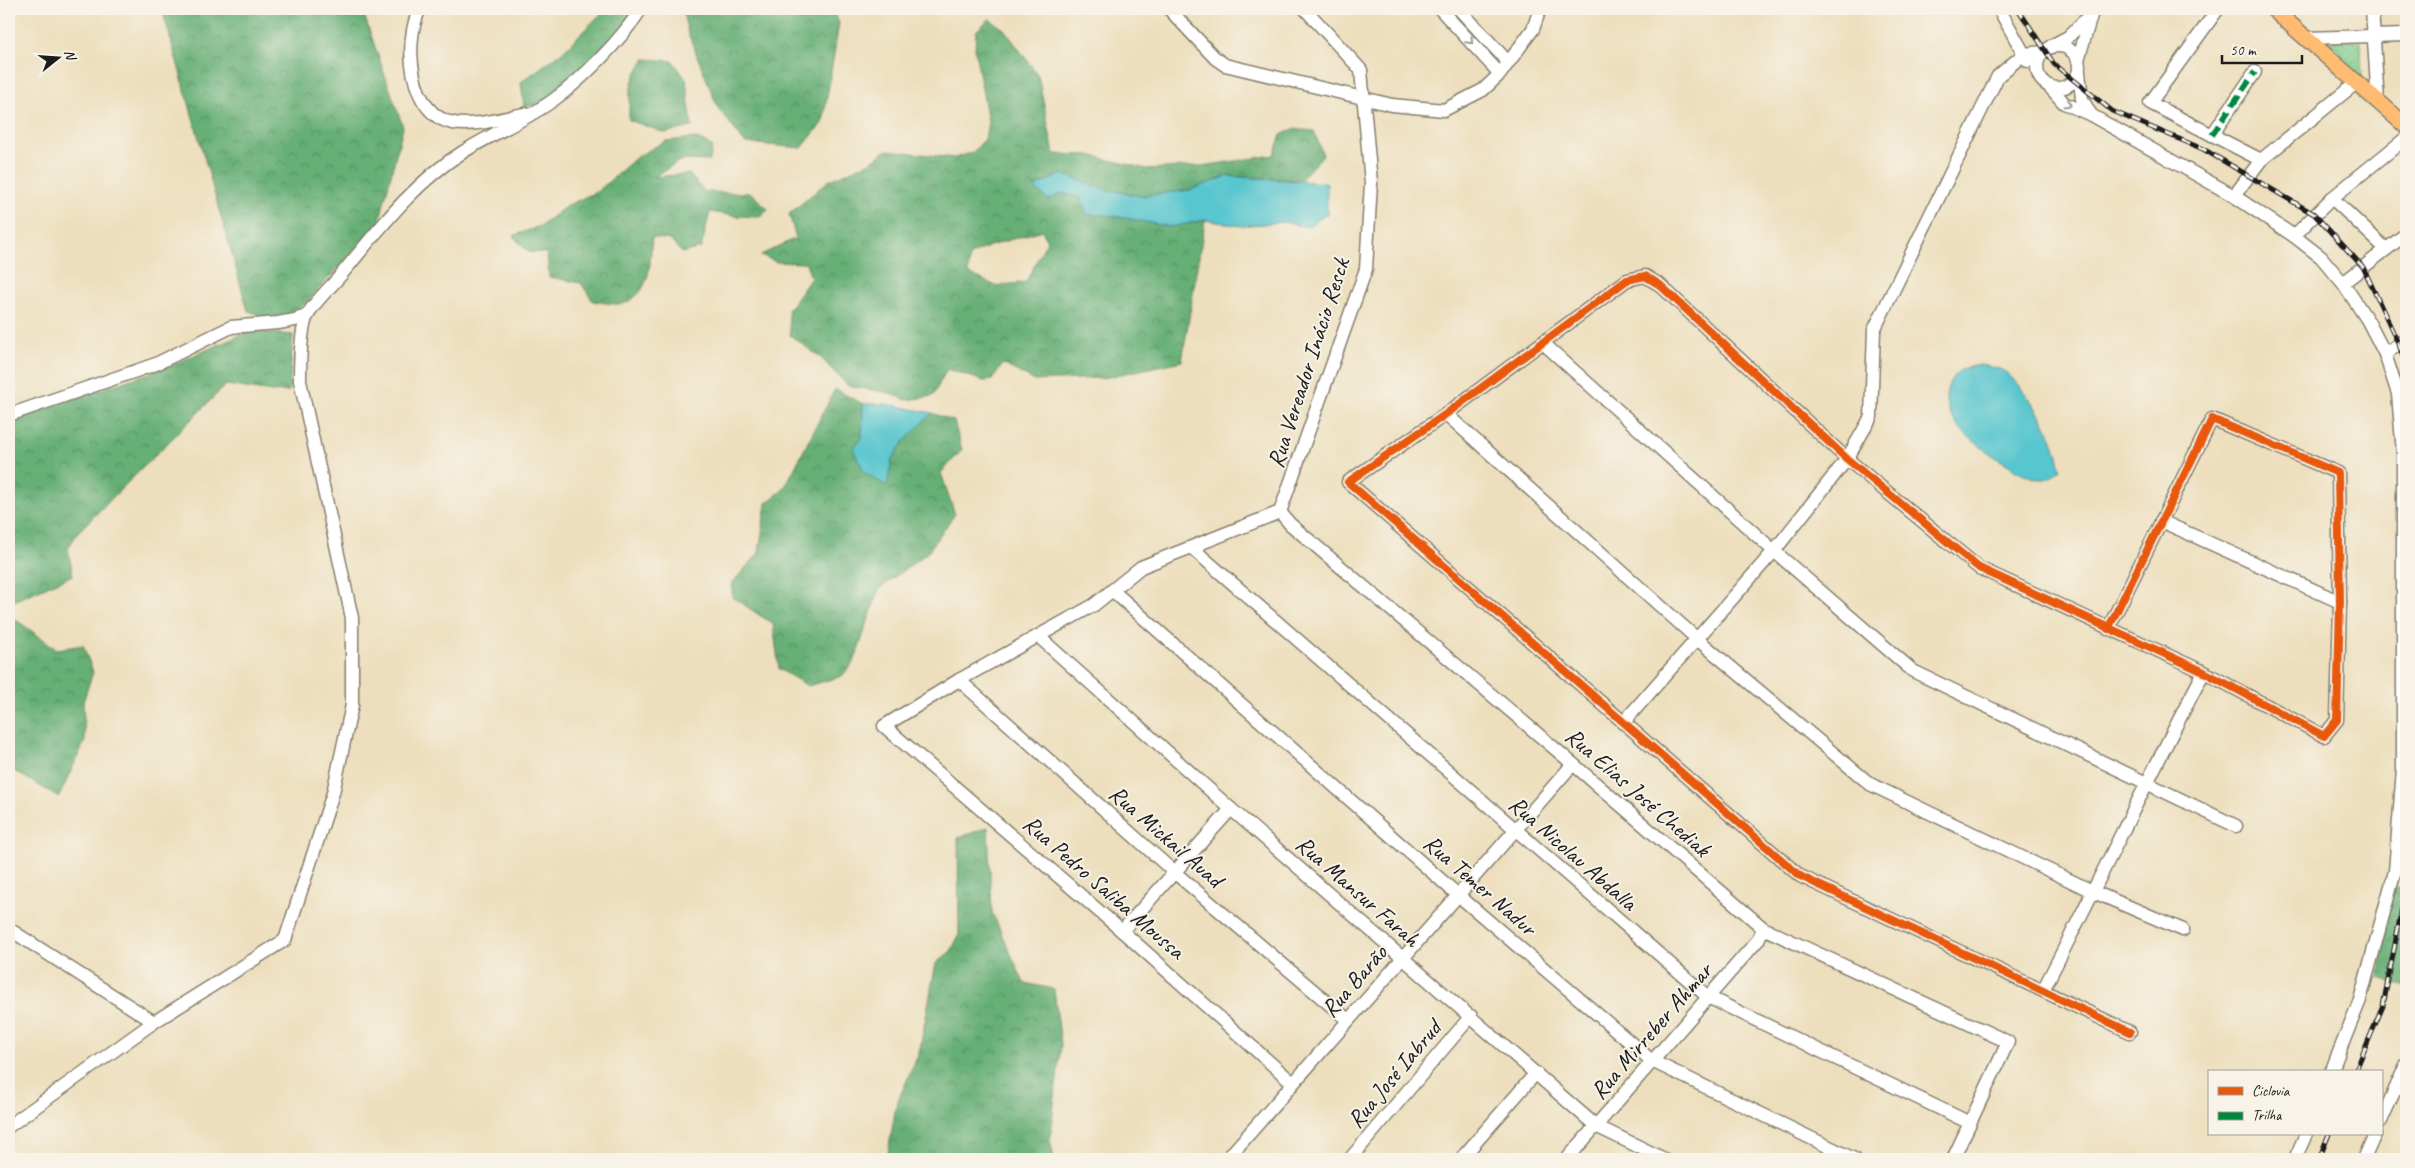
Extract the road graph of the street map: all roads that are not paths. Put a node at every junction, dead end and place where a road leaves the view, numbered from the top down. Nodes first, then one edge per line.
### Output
1 (420, 9) edge
2 (641, 9) edge
3 (1169, 9) edge
4 (1304, 9) edge
5 (1440, 9) edge
6 (1459, 9) edge
7 (1540, 9) edge
8 (1999, 9) edge
9 (2218, 9) edge
10 (2273, 9) edge
11 (2372, 9) edge
12 (2091, 12) edge
13 (2406, 34) edge
14 (2374, 36) junction
15 (2305, 38) junction
16 (2046, 50) junction
17 (2024, 54) junction
18 (1508, 62) junction
19 (2078, 66) junction
20 (2255, 72) dead end
21 (1500, 74) junction
22 (2038, 74) junction
23 (2356, 83) junction
24 (2049, 86) junction
25 (1364, 97) junction
26 (2378, 103) junction
27 (532, 112) junction
28 (2091, 115) junction
29 (2406, 126) edge
30 (2212, 135) junction
31 (2406, 138) edge
32 (2261, 160) junction
33 (2234, 196) junction
34 (2332, 198) junction
35 (2406, 234) edge
36 (2294, 236) junction
37 (2386, 249) junction
38 (2343, 283) junction
39 (308, 315) junction
40 (2406, 339) edge
41 (1543, 343) junction
42 (2385, 354) junction
43 (2402, 396) edge
44 (1446, 414) junction
45 (9, 416) edge
46 (1848, 459) junction
47 (1280, 512) junction
48 (2161, 520) junction
49 (1192, 548) junction
50 (1774, 551) junction
51 (1113, 591) junction
52 (2340, 602) junction
53 (2108, 629) junction
54 (1038, 636) junction
55 (1696, 638) junction
56 (2204, 672) junction
57 (959, 680) junction
58 (1623, 724) junction
59 (1573, 764) junction
60 (2145, 783) junction
61 (1231, 808) junction
62 (2236, 826) dead end
63 (1514, 831) junction
64 (1174, 872) junction
65 (2094, 892) junction
66 (1458, 894) junction
67 (1763, 928) junction
68 (9, 929) edge
69 (2183, 930) dead end
70 (1122, 931) junction
71 (1403, 957) junction
72 (2043, 990) junction
73 (1708, 997) junction
74 (1471, 1016) junction
75 (1348, 1020) junction
76 (154, 1022) junction
77 (2130, 1032) dead end
78 (1652, 1061) junction
79 (2406, 1065) edge
80 (2332, 1070) edge
81 (1536, 1073) junction
82 (1293, 1083) junction
83 (2382, 1119) edge
84 (1970, 1123) junction
85 (9, 1126) edge
86 (1596, 1126) junction
87 (2305, 1136) edge
88 (2375, 1136) edge
89 (1227, 1159) edge
90 (1350, 1159) edge
91 (1461, 1159) edge
92 (1567, 1159) edge
93 (1664, 1159) edge
94 (1854, 1159) edge
95 (1954, 1159) edge
96 (2295, 1159) edge
97 (2364, 1159) edge

1 - 27 street
2 - 27 street
3 - 25 street
4 - 25 street, Rua Vereador Inácio Resck
5 -> 21 street
6 - 18 street
7 - 18 street
8 - 17 street
9 - 30 street
10 - 15 main road
11 - 14 street
12 - 16 street
12 - 19 street
13 - 14 street
14 - 15 street
14 - 26 street
15 - 23 main road
16 - 17 street
16 - 19 street
16 - 22 street
17 - 22 street
17 - 46 street
18 - 21 street
19 - 24 street
19 - 28 street
20 - 30 street
21 - 25 street
22 - 24 street
23 - 26 main road
23 - 32 street
24 -> 28 street
25 - 47 street, Rua Vereador Inácio Resck
26 - 29 main road
27 - 39 street
28 - 33 street
30 - 32 street
31 - 34 street
32 - 33 street
33 - 36 street
34 - 36 street
34 - 37 street
35 - 37 street
36 - 38 street
37 - 38 street
38 - 42 street
39 - 45 street
39 - 76 street
40 - 42 street
41 - 44 street
41 - 46 street
41 - 50 street
42 - 43 street
43 - 80 street
44 - 55 street
44 - 58 street
46 - 50 street
46 - 53 street
47 - 49 street
47 - 59 street, Rua Elias José Chediak
48 - 52 street
48 - 52 street
48 - 53 street
49 - 51 street
49 - 63 street, Rua Nicolau Abdalla
50 - 55 street
50 - 60 street
51 - 54 street
51 - 66 street, Rua Temer Nadur
52 - 56 street
53 - 56 street
54 - 57 street
54 - 61 street, Rua Mansur Farah
55 - 58 street
55 - 65 street
56 - 60 street
57 - 64 street, Rua Mickail Auad
57 - 70 street, Rua Pedro Saliba Moussa
58 - 72 street
59 - 63 street, Rua Barão
59 - 67 street, Rua Elias José Chediak
60 - 62 street
60 - 65 street
61 - 64 street
61 - 71 street, Rua Mansur Farah
63 - 66 street, Rua Barão
63 - 73 street, Rua Nicolau Abdalla
64 - 70 street
64 - 75 street, Rua Mickail Auad
65 - 69 street
65 - 72 street
66 - 71 street, Rua Barão
66 - 78 street, Rua Temer Nadur
67 - 73 street, Rua Mirreber Ahmar
67 - 84 street, Rua Elias José Chediak
68 - 76 street
70 - 82 street, Rua Pedro Saliba Moussa
71 - 74 street, Rua Mansur Farah
71 - 75 street, Rua Barão
72 - 77 street
73 - 78 street, Rua Mirreber Ahmar
73 - 84 street, Rua Nicolau Abdalla
74 - 81 street, Rua Mansur Farah
74 - 90 street, Rua José Iabrud
75 - 82 street, Rua Barão
76 - 85 street
78 - 86 street, Rua Mirreber Ahmar
78 - 94 street, Rua Temer Nadur
79 - 83 street
81 - 86 street, Rua Mansur Farah
81 - 91 street
82 - 89 street, Rua Barão
84 - 95 street
86 - 92 street, Rua Mirreber Ahmar
86 - 93 street, Rua Mansur Farah
87 - 96 street
88 - 97 street

